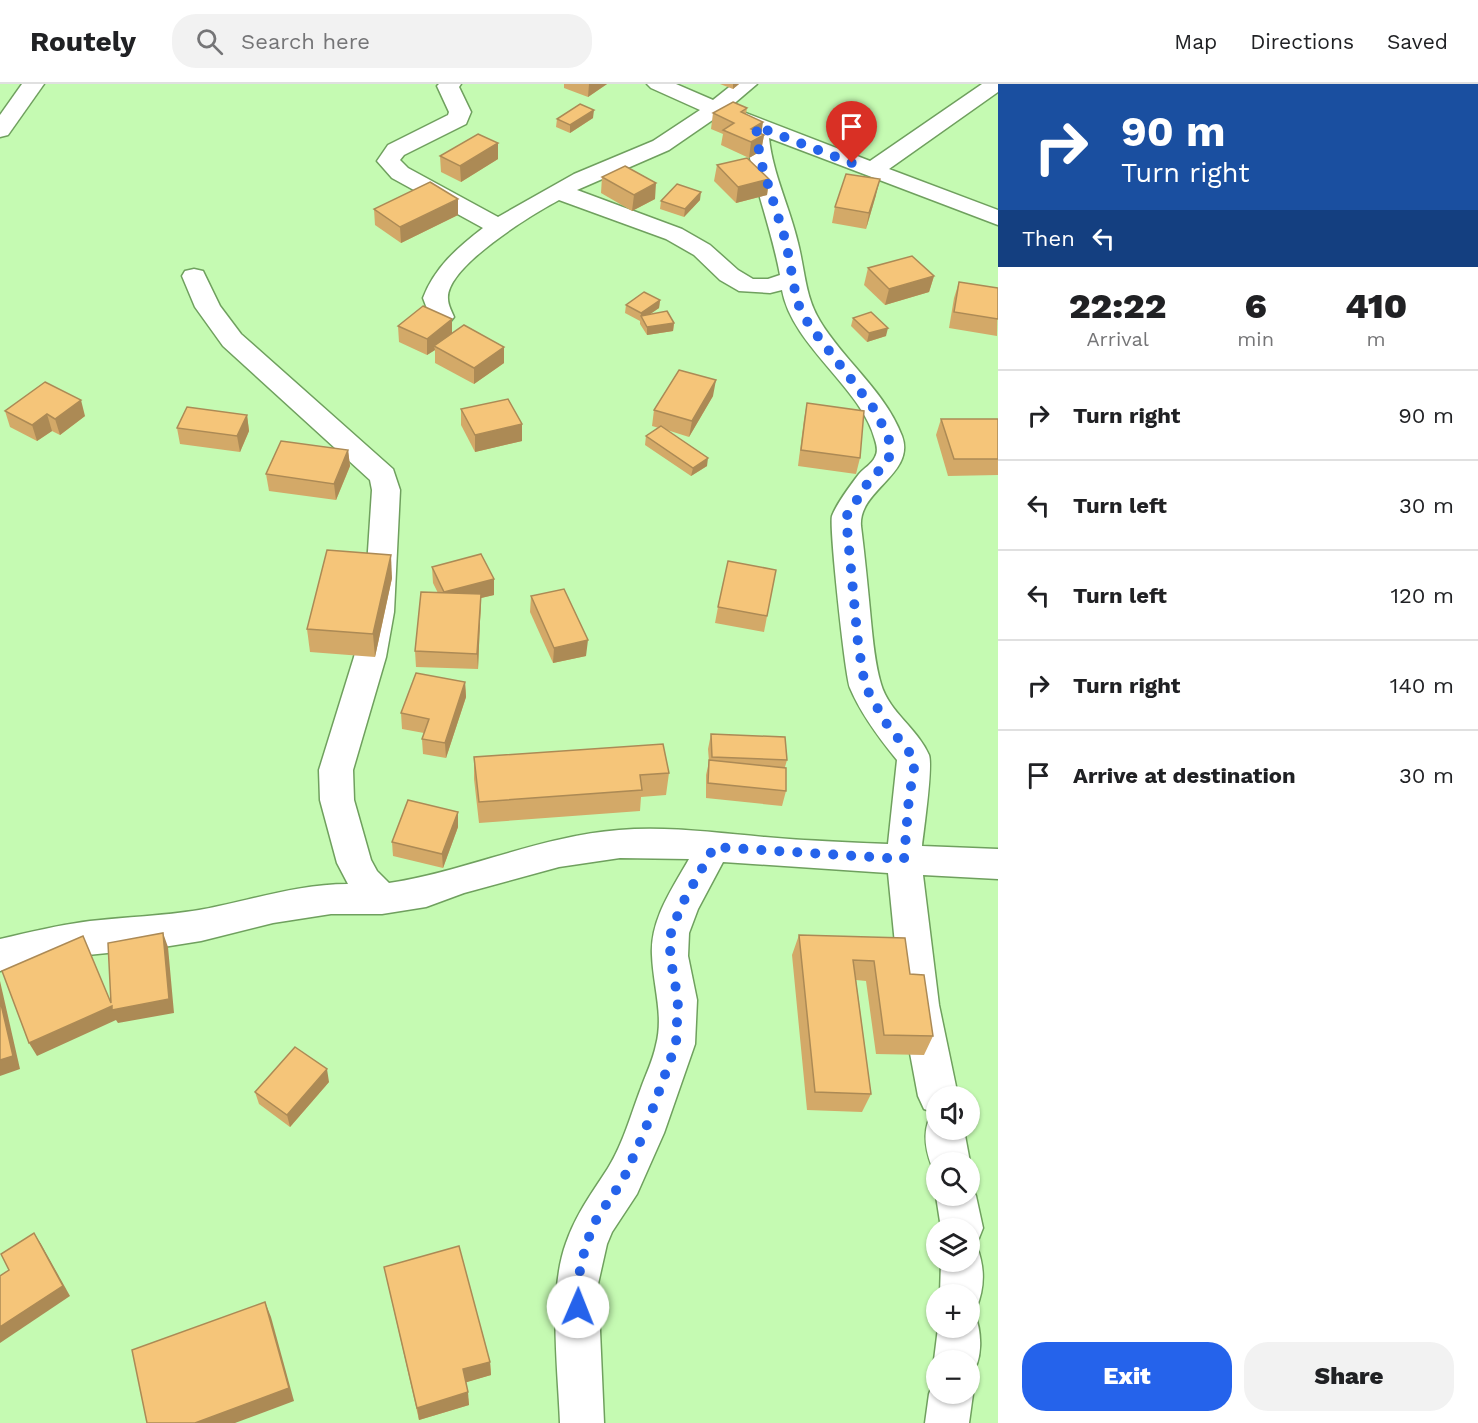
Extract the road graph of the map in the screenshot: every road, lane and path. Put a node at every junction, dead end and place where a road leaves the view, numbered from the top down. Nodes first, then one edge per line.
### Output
1 (33, 84) edge
2 (450, 84) edge
3 (658, 84) edge
4 (746, 84) edge
5 (996, 84) edge
6 (715, 107) junction
7 (756, 126) junction
8 (0, 130) edge
9 (871, 171) junction
10 (558, 191) junction
11 (998, 218) edge
12 (499, 227) junction
13 (194, 276) dead end
14 (792, 279) junction
15 (441, 317) edge
16 (714, 847) junction
17 (904, 859) junction
18 (998, 864) edge
19 (382, 899) junction
20 (0, 955) edge
21 (936, 1086) edge
22 (950, 1404) edge
23 (582, 1423) edge
24 (947, 1423) edge

1 - 8 street
2 - 12 street
3 - 6 street
4 - 6 street
5 - 9 street
6 - 7 street
6 - 10 street
7 - 9 street
7 - 14 street
9 - 11 street
10 - 12 street
10 - 14 street
12 - 15 street
13 - 19 street
14 - 17 street
16 - 17 street
16 - 19 street
16 - 23 street
17 - 18 street
17 - 21 street
19 - 20 street
22 - 24 street

